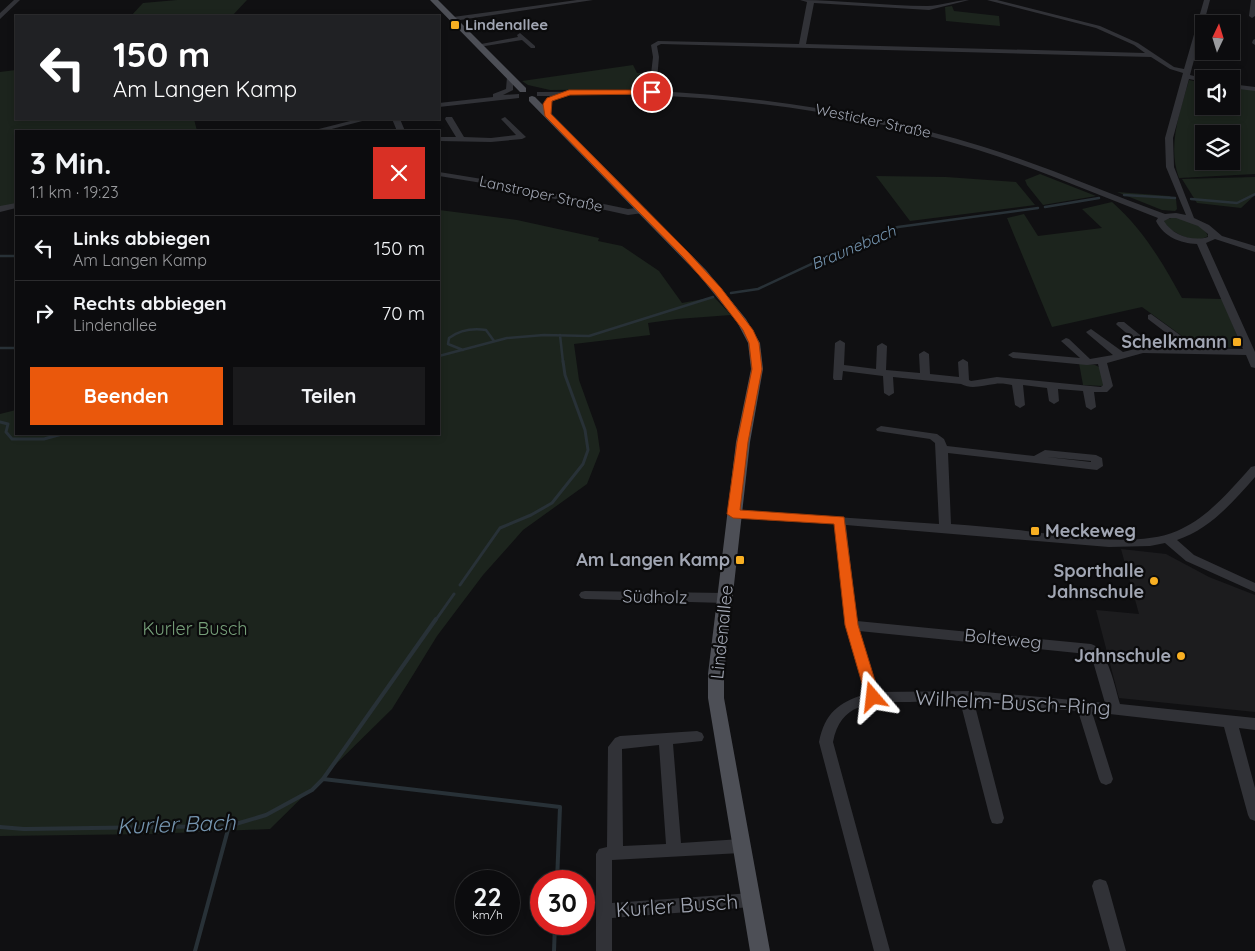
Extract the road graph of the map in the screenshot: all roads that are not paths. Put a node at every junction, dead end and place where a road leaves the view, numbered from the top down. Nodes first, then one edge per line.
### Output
1 (17, 0) edge
2 (434, 0) edge
3 (590, 0) edge
4 (803, 0) edge
5 (811, 0) edge
6 (966, 0) edge
7 (990, 0) edge
8 (1207, 0) edge
9 (1254, 0) edge
10 (1252, 16) dead end
11 (0, 17) edge
12 (454, 19) junction
13 (479, 45) junction
14 (802, 45) junction
15 (533, 47) dead end
16 (1153, 55) junction
17 (1186, 74) junction
18 (1195, 77) edge
19 (510, 78) junction
20 (1240, 87) edge
21 (1255, 89) edge
22 (652, 92) junction
23 (520, 93) junction
24 (569, 93) junction
25 (536, 97) junction
26 (490, 98) junction
27 (440, 105) edge
28 (547, 114) junction
29 (449, 119) dead end
30 (505, 119) dead end
31 (362, 120) edge
32 (319, 130) edge
33 (462, 138) junction
34 (440, 139) edge
35 (440, 174) edge
36 (15, 206) edge
37 (0, 209) edge
38 (643, 210) junction
39 (1164, 216) junction
40 (1190, 219) junction
41 (1212, 235) junction
42 (1201, 242) junction
43 (1255, 249) edge
44 (1151, 317) dead end
45 (1121, 324) dead end
46 (1091, 332) dead end
47 (840, 342) dead end
48 (1066, 342) dead end
49 (882, 346) dead end
50 (1152, 350) junction
51 (1196, 351) junction
52 (1250, 352) junction
53 (924, 354) dead end
54 (1013, 355) dead end
55 (1121, 356) junction
56 (1101, 361) junction
57 (963, 362) dead end
58 (1087, 362) junction
59 (1255, 365) edge
60 (838, 373) joint
61 (885, 373) junction
62 (925, 377) junction
63 (964, 380) junction
64 (1017, 382) junction
65 (1052, 385) junction
66 (1088, 389) junction
67 (889, 393) dead end
68 (1054, 401) dead end
69 (1020, 405) dead end
70 (1091, 407) dead end
71 (881, 429) dead end
72 (942, 449) junction
73 (1036, 459) dead end
74 (1255, 470) edge
75 (733, 514) junction
76 (840, 520) junction
77 (945, 528) junction
78 (1168, 539) junction
79 (1255, 588) edge
80 (585, 595) dead end
81 (725, 598) junction
82 (851, 625) junction
83 (966, 696) junction
84 (873, 697) junction
85 (1083, 706) junction
86 (1114, 708) junction
87 (1230, 722) junction
88 (1255, 724) edge
89 (697, 737) dead end
90 (666, 739) junction
91 (1106, 779) dead end
92 (1255, 815) edge
93 (997, 818) dead end
94 (741, 846) junction
95 (674, 850) junction
96 (615, 853) junction
97 (1100, 886) dead end
98 (751, 900) junction
99 (604, 911) junction
100 (604, 951) edge
101 (760, 951) edge
102 (882, 951) edge
103 (1118, 951) edge

1 - 11 street
2 - 12 main road
3 - 12 street
4 - 5 street
5 - 6 street
5 - 14 street
7 - 16 street
8 - 17 street
9 - 10 street
12 - 13 main road
13 - 15 street
13 - 19 main road
14 - 16 street
14 - 22 street
16 - 17 street
17 - 18 street
17 - 40 street
19 - 23 main road
19 - 26 street
20 - 21 street
22 - 24 street, Westicker Straße
22 - 39 street, Westicker Straße
23 - 25 main road
23 - 26 street
24 - 25 street, Westicker Straße
24 - 28 street, Westicker Straße
25 - 28 main road, Lindenallee
26 - 27 street
28 - 38 main road, Lindenallee
29 - 33 street
30 - 33 street
31 - 32 street
33 - 34 street
35 - 38 street, Lanstroper Straße
36 - 37 street
38 - 75 main road, Lindenallee
39 - 40 street, Westicker Straße
39 - 42 street
40 - 41 street, Westicker Straße
41 - 42 street
41 - 43 street, Westicker Straße
42 - 52 street
44 - 51 street
45 - 50 street
46 - 55 street
47 - 60 street
48 - 58 street
49 - 61 street
50 - 51 street
50 - 55 street
51 - 52 street
52 - 59 street
53 - 62 street
54 - 58 street
55 - 56 street
56 - 58 street
56 - 66 street
57 - 63 street
60 - 61 street
61 - 62 street
61 - 67 street
62 - 63 street
63 - 64 street
64 - 65 street
64 - 69 street
65 - 66 street
65 - 68 street
66 - 70 street
71 - 72 street
72 - 73 street
72 - 77 street
74 - 78 street
75 - 76 street
75 - 81 main road, Lindenallee
76 - 77 street
76 - 82 street
77 - 78 street
78 - 79 street
80 - 81 street, Südholz
81 - 94 main road, Lindenallee
82 - 84 street
82 - 86 street, Bolteweg
83 - 84 street, Wilhelm-Busch-Ring
83 - 85 street, Wilhelm-Busch-Ring
83 - 93 street
84 - 102 street, Wilhelm-Busch-Ring
85 - 86 street, Wilhelm-Busch-Ring
85 - 91 street
86 - 87 street, Wilhelm-Busch-Ring
87 - 88 street, Wilhelm-Busch-Ring
87 - 92 street
89 - 90 street
90 - 95 street
90 - 96 street
94 - 95 street
94 - 98 main road, Lindenallee
95 - 96 street
96 - 99 street, Kurler Busch
97 - 103 street
98 - 99 street, Kurler Busch
98 - 101 main road, Lindenallee
99 - 100 street, Kurler Busch

